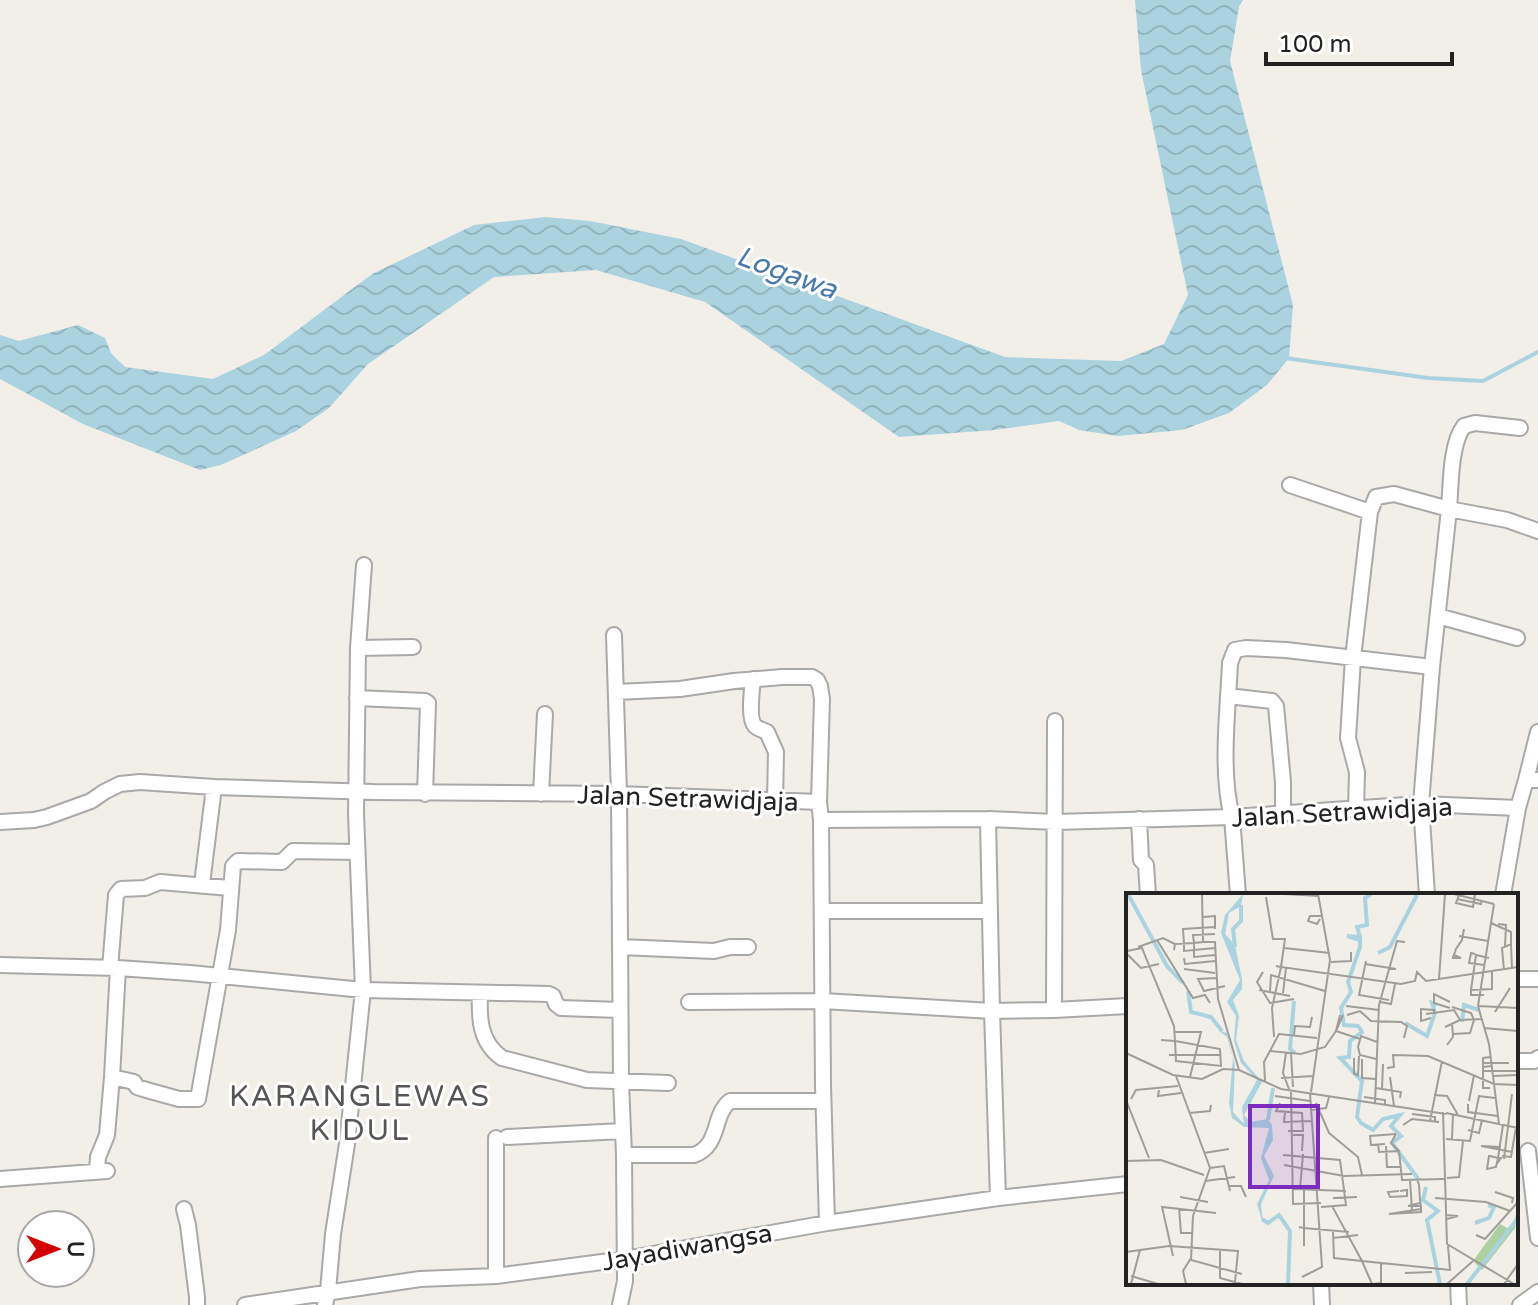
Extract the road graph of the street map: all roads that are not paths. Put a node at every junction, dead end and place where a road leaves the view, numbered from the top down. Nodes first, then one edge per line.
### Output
1 (1520, 428) dead end
2 (1290, 485) dead end
3 (1449, 509) junction
4 (1370, 512) junction
5 (1538, 531) edge
6 (364, 565) dead end
7 (1438, 616) junction
8 (614, 635) dead end
9 (1517, 638) dead end
10 (413, 647) dead end
11 (358, 648) junction
12 (1353, 658) junction
13 (1432, 667) junction
14 (753, 679) junction
15 (616, 692) junction
16 (1228, 696) junction
17 (357, 698) junction
18 (545, 714) dead end
19 (1055, 721) dead end
20 (1538, 732) edge
21 (1532, 780) edge
22 (214, 787) junction
23 (356, 792) junction
24 (425, 794) junction
25 (541, 794) junction
26 (619, 794) junction
27 (775, 801) junction
28 (819, 802) junction
29 (1421, 804) junction
30 (1518, 808) junction
31 (1356, 810) junction
32 (1283, 813) junction
33 (1232, 817) junction
34 (988, 819) junction
35 (1139, 819) junction
36 (821, 820) junction
37 (0, 822) edge
38 (1055, 822) junction
39 (357, 852) junction
40 (202, 884) junction
41 (230, 888) junction
42 (1148, 893) edge
43 (1238, 893) edge
44 (1427, 893) edge
45 (1503, 893) edge
46 (823, 911) junction
47 (989, 911) junction
48 (620, 947) junction
49 (748, 947) dead end
50 (0, 965) edge
51 (114, 968) junction
52 (221, 976) junction
53 (363, 990) junction
54 (480, 993) junction
55 (823, 1001) junction
56 (689, 1002) dead end
57 (1126, 1006) edge
58 (620, 1010) junction
59 (1054, 1010) junction
60 (992, 1011) junction
61 (1538, 1058) edge
62 (1518, 1061) edge
63 (112, 1077) junction
64 (621, 1082) junction
65 (668, 1083) dead end
66 (823, 1101) junction
67 (622, 1131) junction
68 (1527, 1151) edge
69 (624, 1155) junction
70 (0, 1179) edge
71 (1126, 1184) edge
72 (998, 1198) junction
73 (184, 1209) dead end
74 (1537, 1220) edge
75 (827, 1223) junction
76 (1538, 1238) edge
77 (625, 1259) junction
78 (496, 1276) junction
79 (1321, 1285) edge
80 (1458, 1285) edge
81 (1538, 1292) edge
82 (327, 1298) edge
83 (197, 1305) edge
84 (245, 1305) edge
85 (620, 1305) edge
86 (1322, 1305) edge
87 (1459, 1305) edge
88 (1520, 1305) edge

1 - 3 street
2 - 4 street
3 - 4 street
3 - 5 street
3 - 7 street
4 - 12 street
6 - 11 street
7 - 9 street
7 - 13 street
8 - 15 street
10 - 11 street
11 - 17 street
12 - 13 street
12 - 16 street
12 - 31 street
13 - 29 street
14 - 15 street
14 - 27 street
14 - 28 street
15 - 26 street
16 - 32 street
16 - 33 street
17 - 23 street
17 - 24 street
18 - 25 street
19 - 38 street
20 - 21 street
21 - 30 street
22 - 23 street, Jalan Setrawidjaja
22 - 37 street, Jalan Setrawidjaja
22 - 40 street
23 - 24 street, Jalan Setrawidjaja
23 - 39 street
24 - 25 street, Jalan Setrawidjaja
25 - 26 street, Jalan Setrawidjaja
26 - 27 street, Jalan Setrawidjaja
26 - 48 street
27 - 28 street, Jalan Setrawidjaja
28 - 36 street, Jalan Setrawidjaja
29 - 30 street, Jalan Setrawidjaja
29 - 31 street, Jalan Setrawidjaja
29 - 44 street
30 - 45 street
31 - 32 street, Jalan Setrawidjaja
32 - 33 street, Jalan Setrawidjaja
33 - 35 street, Jalan Setrawidjaja
33 - 43 street
34 - 36 street, Jalan Setrawidjaja
34 - 38 street, Jalan Setrawidjaja
34 - 47 street
35 - 38 street, Jalan Setrawidjaja
35 - 42 street
36 - 46 street
38 - 59 street
39 - 41 street
39 - 53 street
40 - 41 street
40 - 51 street
41 - 52 street
46 - 47 street
46 - 55 street
47 - 60 street
48 - 49 street
48 - 58 street
50 - 51 street
51 - 52 street
51 - 63 street
52 - 53 street
52 - 63 street
53 - 54 street
53 - 82 street
54 - 58 street
54 - 64 street
55 - 56 street
55 - 60 street
55 - 66 street
57 - 59 street
58 - 64 street
59 - 60 street
60 - 72 street
61 - 62 street
63 - 70 street
64 - 65 street
64 - 67 street
66 - 69 street
66 - 75 street
67 - 69 street
67 - 78 street
68 - 74 street
69 - 77 street
71 - 72 street, Jayadiwangsa
72 - 75 street, Jayadiwangsa
73 - 83 street
74 - 76 street
75 - 77 street, Jayadiwangsa
77 - 78 street, Jayadiwangsa
77 - 85 street
78 - 82 street, Jayadiwangsa
79 - 86 street
80 - 87 street
81 - 88 street
82 - 84 street, Jayadiwangsa

